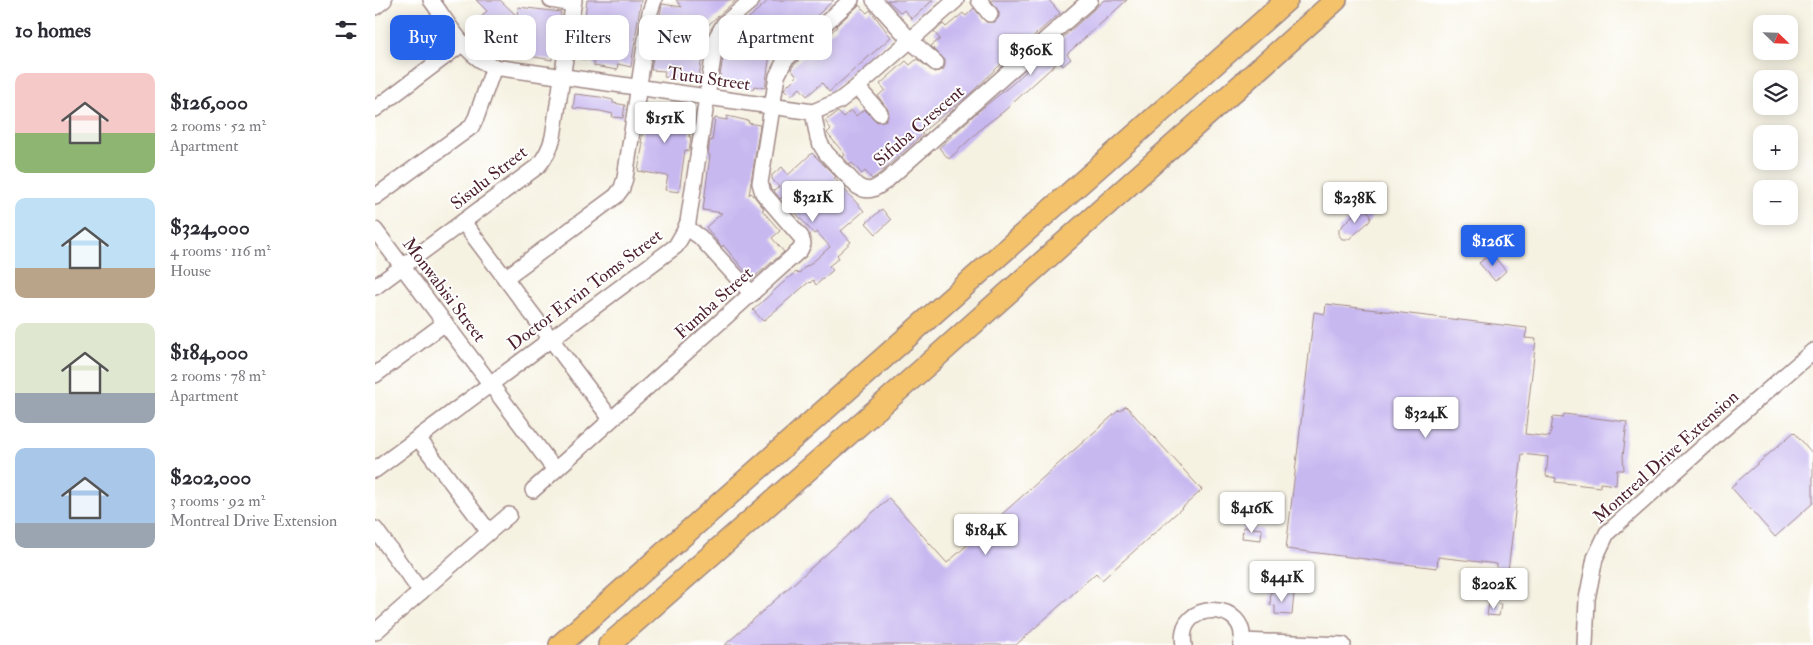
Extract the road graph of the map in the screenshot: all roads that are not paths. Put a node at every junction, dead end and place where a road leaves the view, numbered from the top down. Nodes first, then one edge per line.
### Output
1 (384, 0) edge
2 (431, 0) edge
3 (551, 0) edge
4 (654, 0) edge
5 (752, 0) edge
6 (851, 0) edge
7 (874, 0) edge
8 (956, 0) edge
9 (979, 0) edge
10 (1287, 0) edge
11 (1336, 0) edge
12 (574, 2) edge
13 (1080, 3) edge
14 (375, 7) edge
15 (990, 14) dead end
16 (911, 41) junction
17 (463, 44) junction
18 (936, 63) dead end
19 (494, 67) junction
20 (563, 77) junction
21 (857, 87) junction
22 (639, 88) junction
23 (706, 97) junction
24 (771, 106) junction
25 (375, 109) edge
26 (813, 112) junction
27 (880, 113) dead end
28 (375, 197) edge
29 (463, 222) junction
30 (686, 227) junction
31 (375, 230) edge
32 (403, 267) junction
33 (505, 278) junction
34 (375, 287) edge
35 (752, 294) junction
36 (445, 324) junction
37 (551, 340) junction
38 (1813, 351) edge
39 (375, 375) edge
40 (491, 384) junction
41 (611, 420) junction
42 (418, 438) junction
43 (375, 470) edge
44 (555, 470) junction
45 (533, 490) dead end
46 (509, 515) dead end
47 (375, 529) edge
48 (489, 532) junction
49 (421, 592) junction
50 (375, 632) edge
51 (1242, 643) edge
52 (560, 645) edge
53 (609, 645) edge
54 (1184, 645) edge
55 (1343, 645) edge
56 (1585, 645) edge

1 - 14 street
2 - 17 street, Tutu Street
3 - 12 street
4 - 22 street
5 - 23 street, Doctor Ervin Toms Street
6 - 24 street
7 - 16 street
8 - 16 street
9 - 15 street
10 - 52 highway
11 - 53 highway
12 - 20 street, Sisulu Street
13 - 26 street, Sifuba Crescent
16 - 18 street
16 - 21 street
17 - 19 street, Tutu Street
17 - 25 street
19 - 20 street, Tutu Street
19 - 28 street
20 - 22 street, Tutu Street
20 - 29 street, Sisulu Street
21 - 26 street
21 - 27 street
22 - 23 street, Tutu Street
22 - 33 street
23 - 24 street, Tutu Street
23 - 30 street, Doctor Ervin Toms Street
24 - 26 street, Tutu Street
24 - 35 street, Fumba Street
29 - 32 street, Sisulu Street
29 - 33 street
30 - 35 street
30 - 37 street, Doctor Ervin Toms Street
31 - 32 street, Monwabisi Street
32 - 34 street, Sisulu Street
32 - 36 street, Monwabisi Street
33 - 37 street
35 - 41 street, Fumba Street
36 - 39 street
36 - 40 street, Monwabisi Street
37 - 40 street, Doctor Ervin Toms Street
37 - 41 street
38 - 56 street, Montreal Drive Extension
40 - 42 street, Doctor Ervin Toms Street
40 - 44 street, Monwabisi Street
41 - 44 street, Fumba Street
42 - 43 street, Doctor Ervin Toms Street
42 - 48 street
44 - 45 street, Fumba Street
46 - 48 street
47 - 49 street
48 - 49 street
49 - 50 street
51 - 54 street
51 - 55 street

